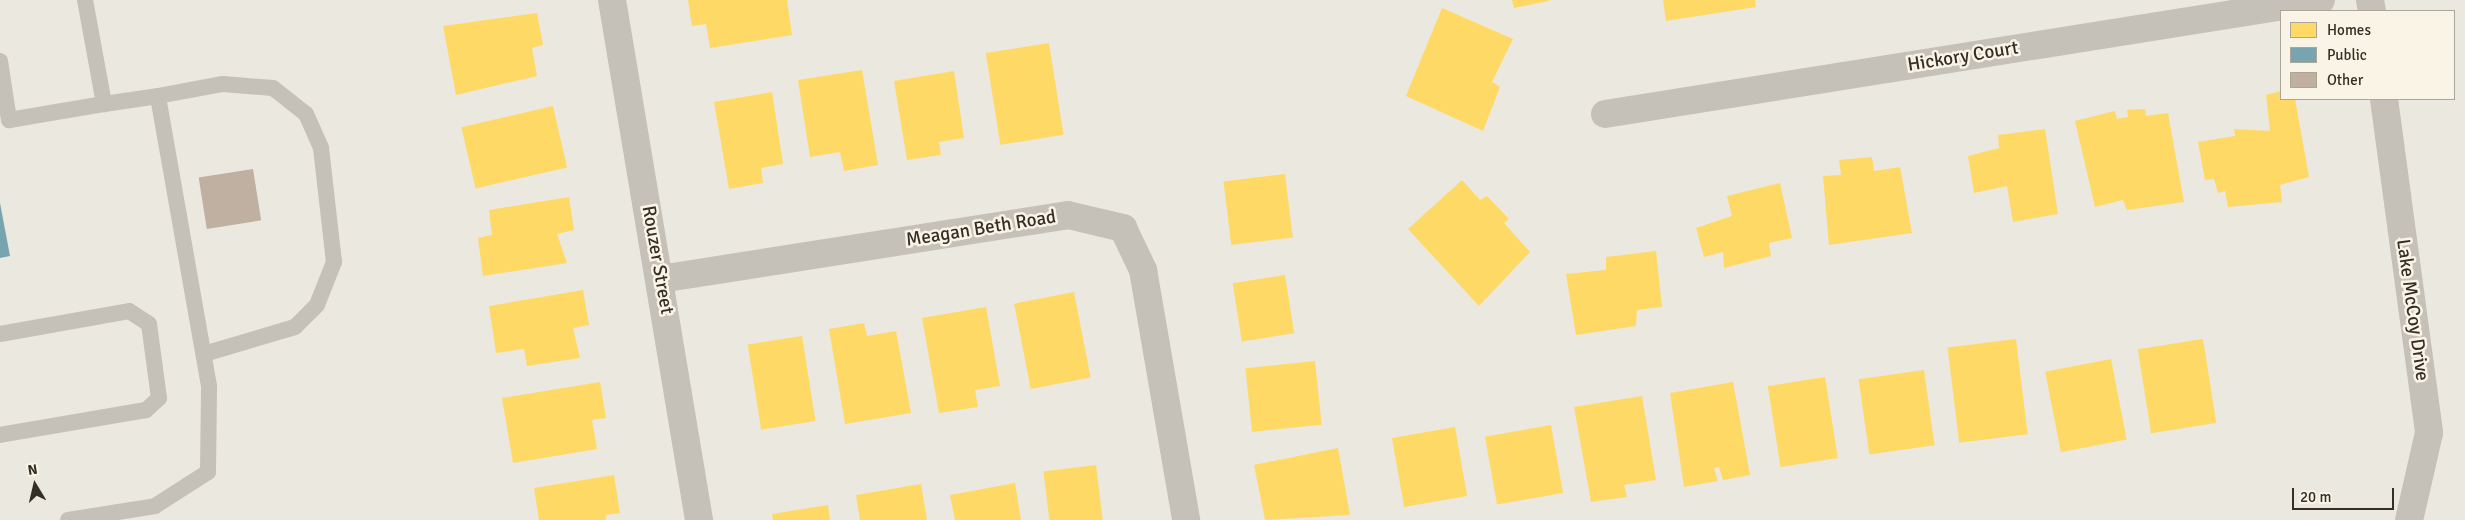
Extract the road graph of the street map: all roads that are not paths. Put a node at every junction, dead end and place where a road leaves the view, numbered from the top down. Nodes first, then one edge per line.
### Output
1 (85, 0) edge
2 (612, 0) edge
3 (2321, 0) edge
4 (0, 61) edge
5 (158, 96) junction
6 (2384, 100) edge
7 (104, 104) junction
8 (1605, 114) dead end
9 (660, 279) junction
10 (0, 334) edge
11 (204, 354) junction
12 (0, 435) edge
13 (68, 520) edge
14 (699, 520) edge
15 (1186, 520) edge
16 (2409, 520) edge

1 - 7 lane
2 - 9 street, Rouzer Street
3 - 8 street, Hickory Court
4 - 7 lane
5 - 7 lane
5 - 11 lane
5 - 11 lane
6 - 16 street, Lake McCoy Drive
9 - 14 street, Rouzer Street
9 - 15 street, Meagan Beth Road
10 - 12 lane
11 - 13 lane

